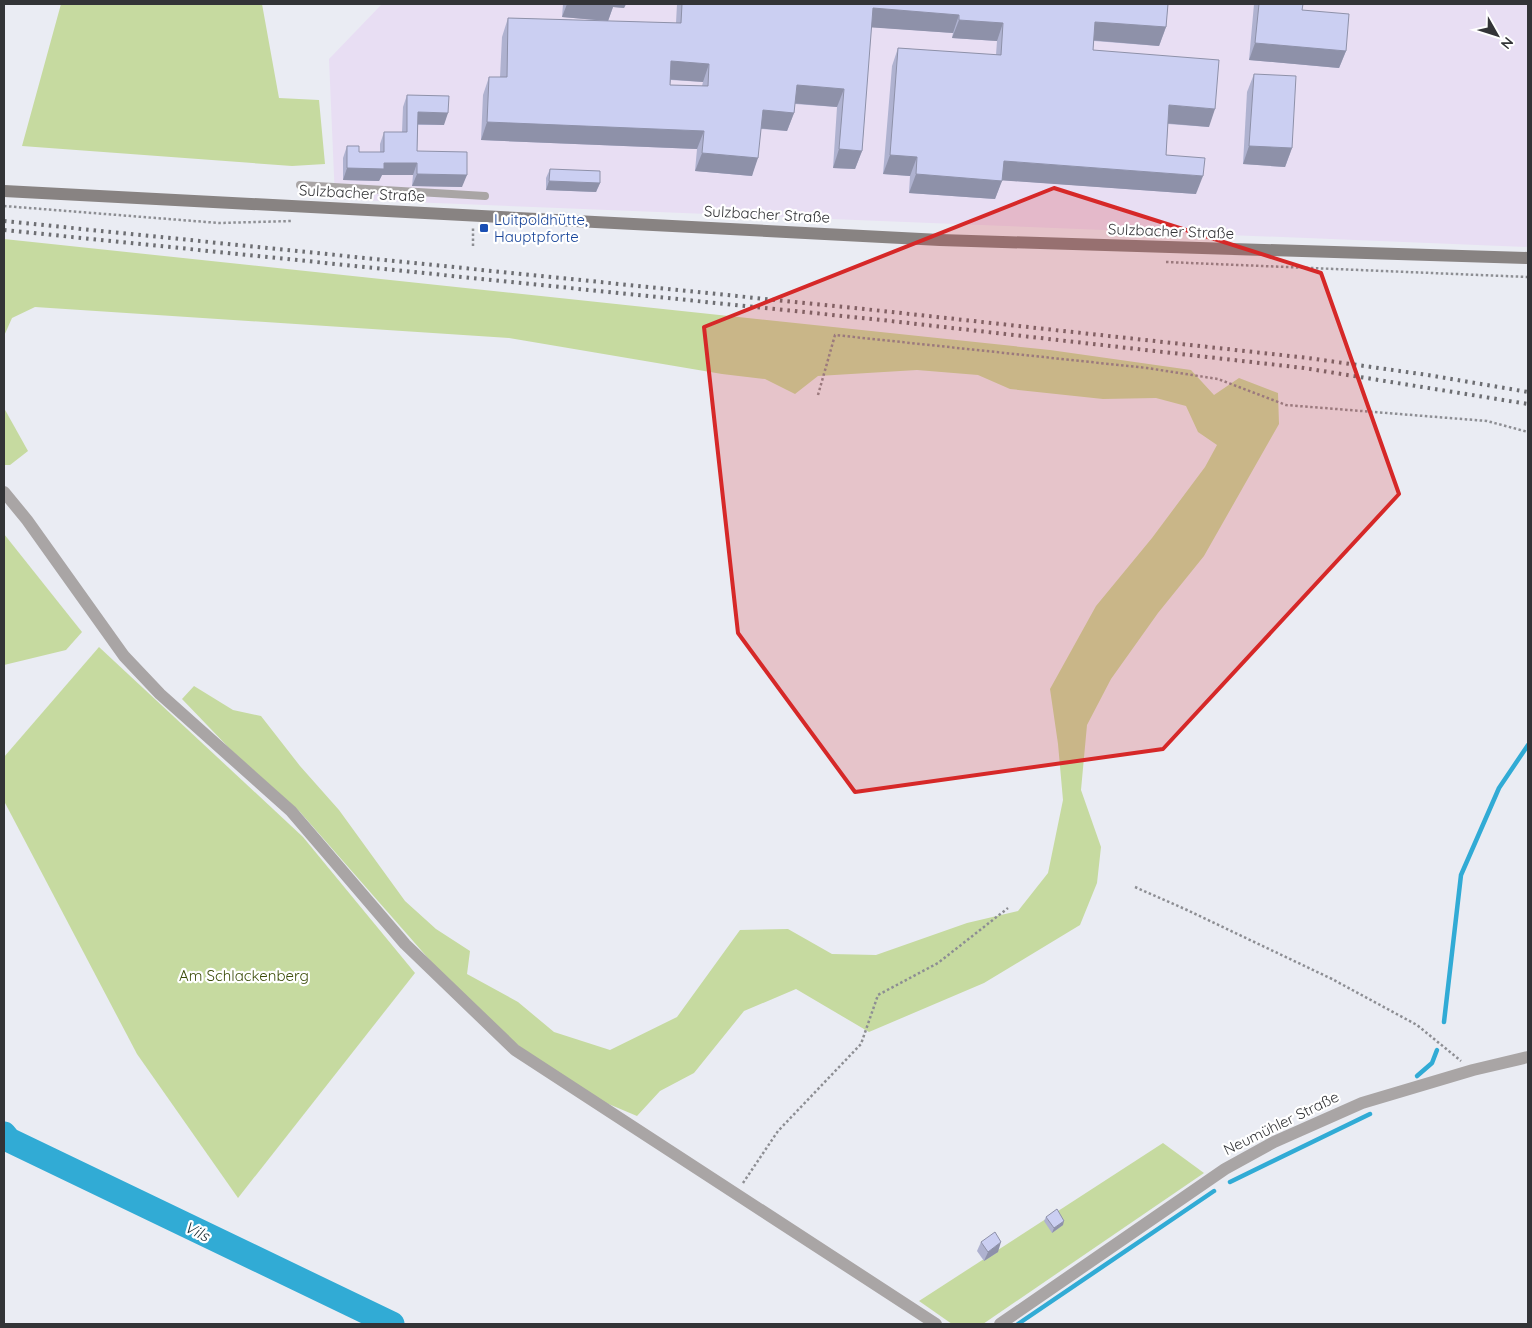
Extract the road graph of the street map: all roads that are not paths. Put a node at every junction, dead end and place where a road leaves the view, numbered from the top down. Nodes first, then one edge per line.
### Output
1 (300, 185) dead end
2 (4, 191) edge
3 (485, 196) dead end
4 (1528, 258) edge
5 (4, 492) edge
6 (1528, 1057) edge
7 (936, 1324) edge
8 (1000, 1324) edge

1 - 3 lane
2 - 4 main road, Sulzbacher Straße
5 - 7 street
6 - 8 street, Neumühler Straße

